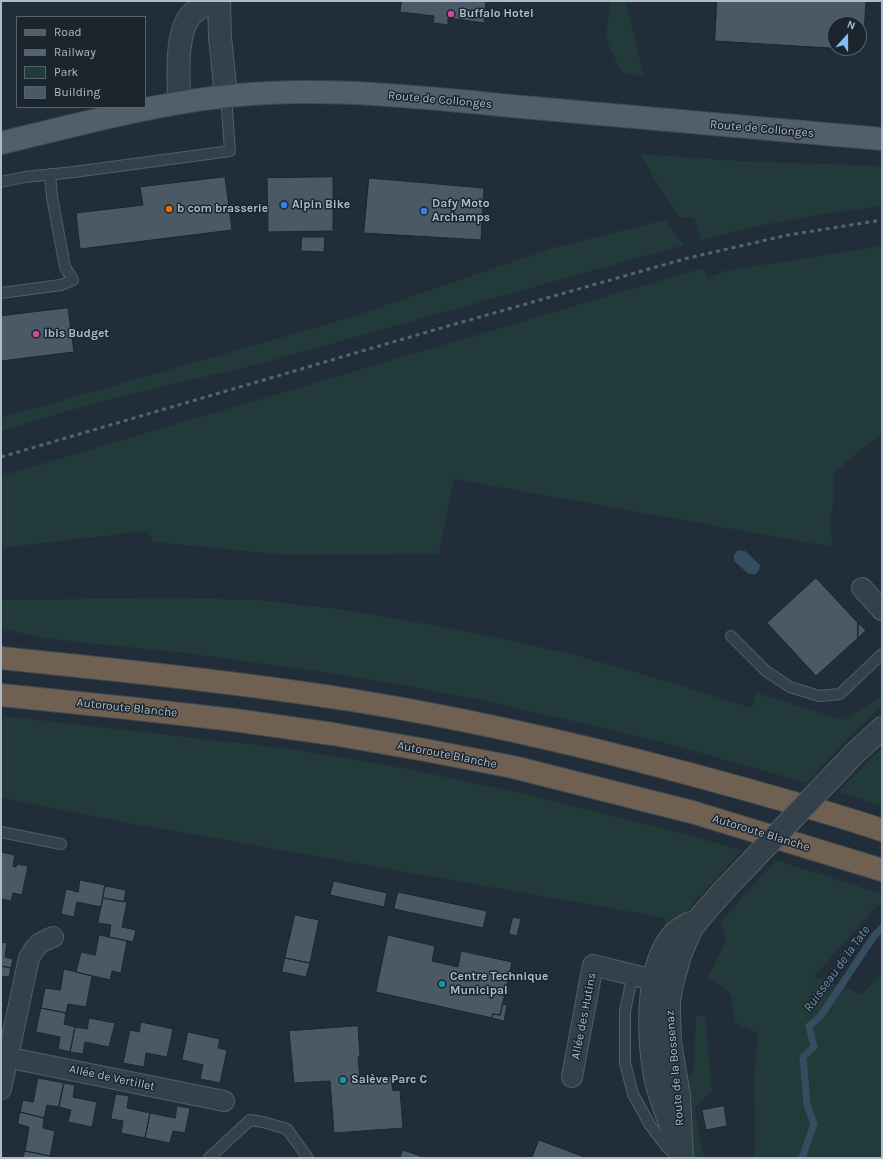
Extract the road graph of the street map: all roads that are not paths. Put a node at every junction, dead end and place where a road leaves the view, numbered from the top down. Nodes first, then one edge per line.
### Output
1 (214, 1) edge
2 (219, 1) edge
3 (226, 96) junction
4 (179, 102) junction
5 (882, 139) edge
6 (1, 144) edge
7 (50, 174) junction
8 (1, 182) edge
9 (1, 293) edge
10 (862, 588) dead end
11 (882, 610) edge
12 (731, 636) dead end
13 (882, 654) edge
14 (1, 658) edge
15 (1, 695) edge
16 (882, 728) edge
17 (882, 830) edge
18 (1, 832) edge
19 (61, 844) dead end
20 (882, 870) edge
21 (53, 936) dead end
22 (633, 974) junction
23 (663, 982) junction
24 (4, 1056) edge
25 (572, 1077) dead end
26 (1, 1089) edge
27 (224, 1101) dead end
28 (209, 1158) edge
29 (308, 1158) edge
30 (681, 1158) edge

1 - 4 street
2 - 3 street
3 - 4 main road, Route de Collonges
3 - 5 main road, Route de Collonges
3 - 7 lane
4 - 6 main road, Route de Collonges
7 - 8 lane
7 - 9 lane
10 - 11 street
12 - 13 lane
14 - 17 highway
15 - 20 highway, Autoroute Blanche
16 - 23 street, Route de la Bossenaz, bridge
18 - 19 lane
21 - 24 street
22 - 23 street, Allée des Hutins
22 - 25 street, Allée des Hutins
22 - 30 lane, Route de la Bossenaz
23 - 30 street, Route de la Bossenaz
24 - 26 street
24 - 27 street, Allée de Vertillet
28 - 29 lane

